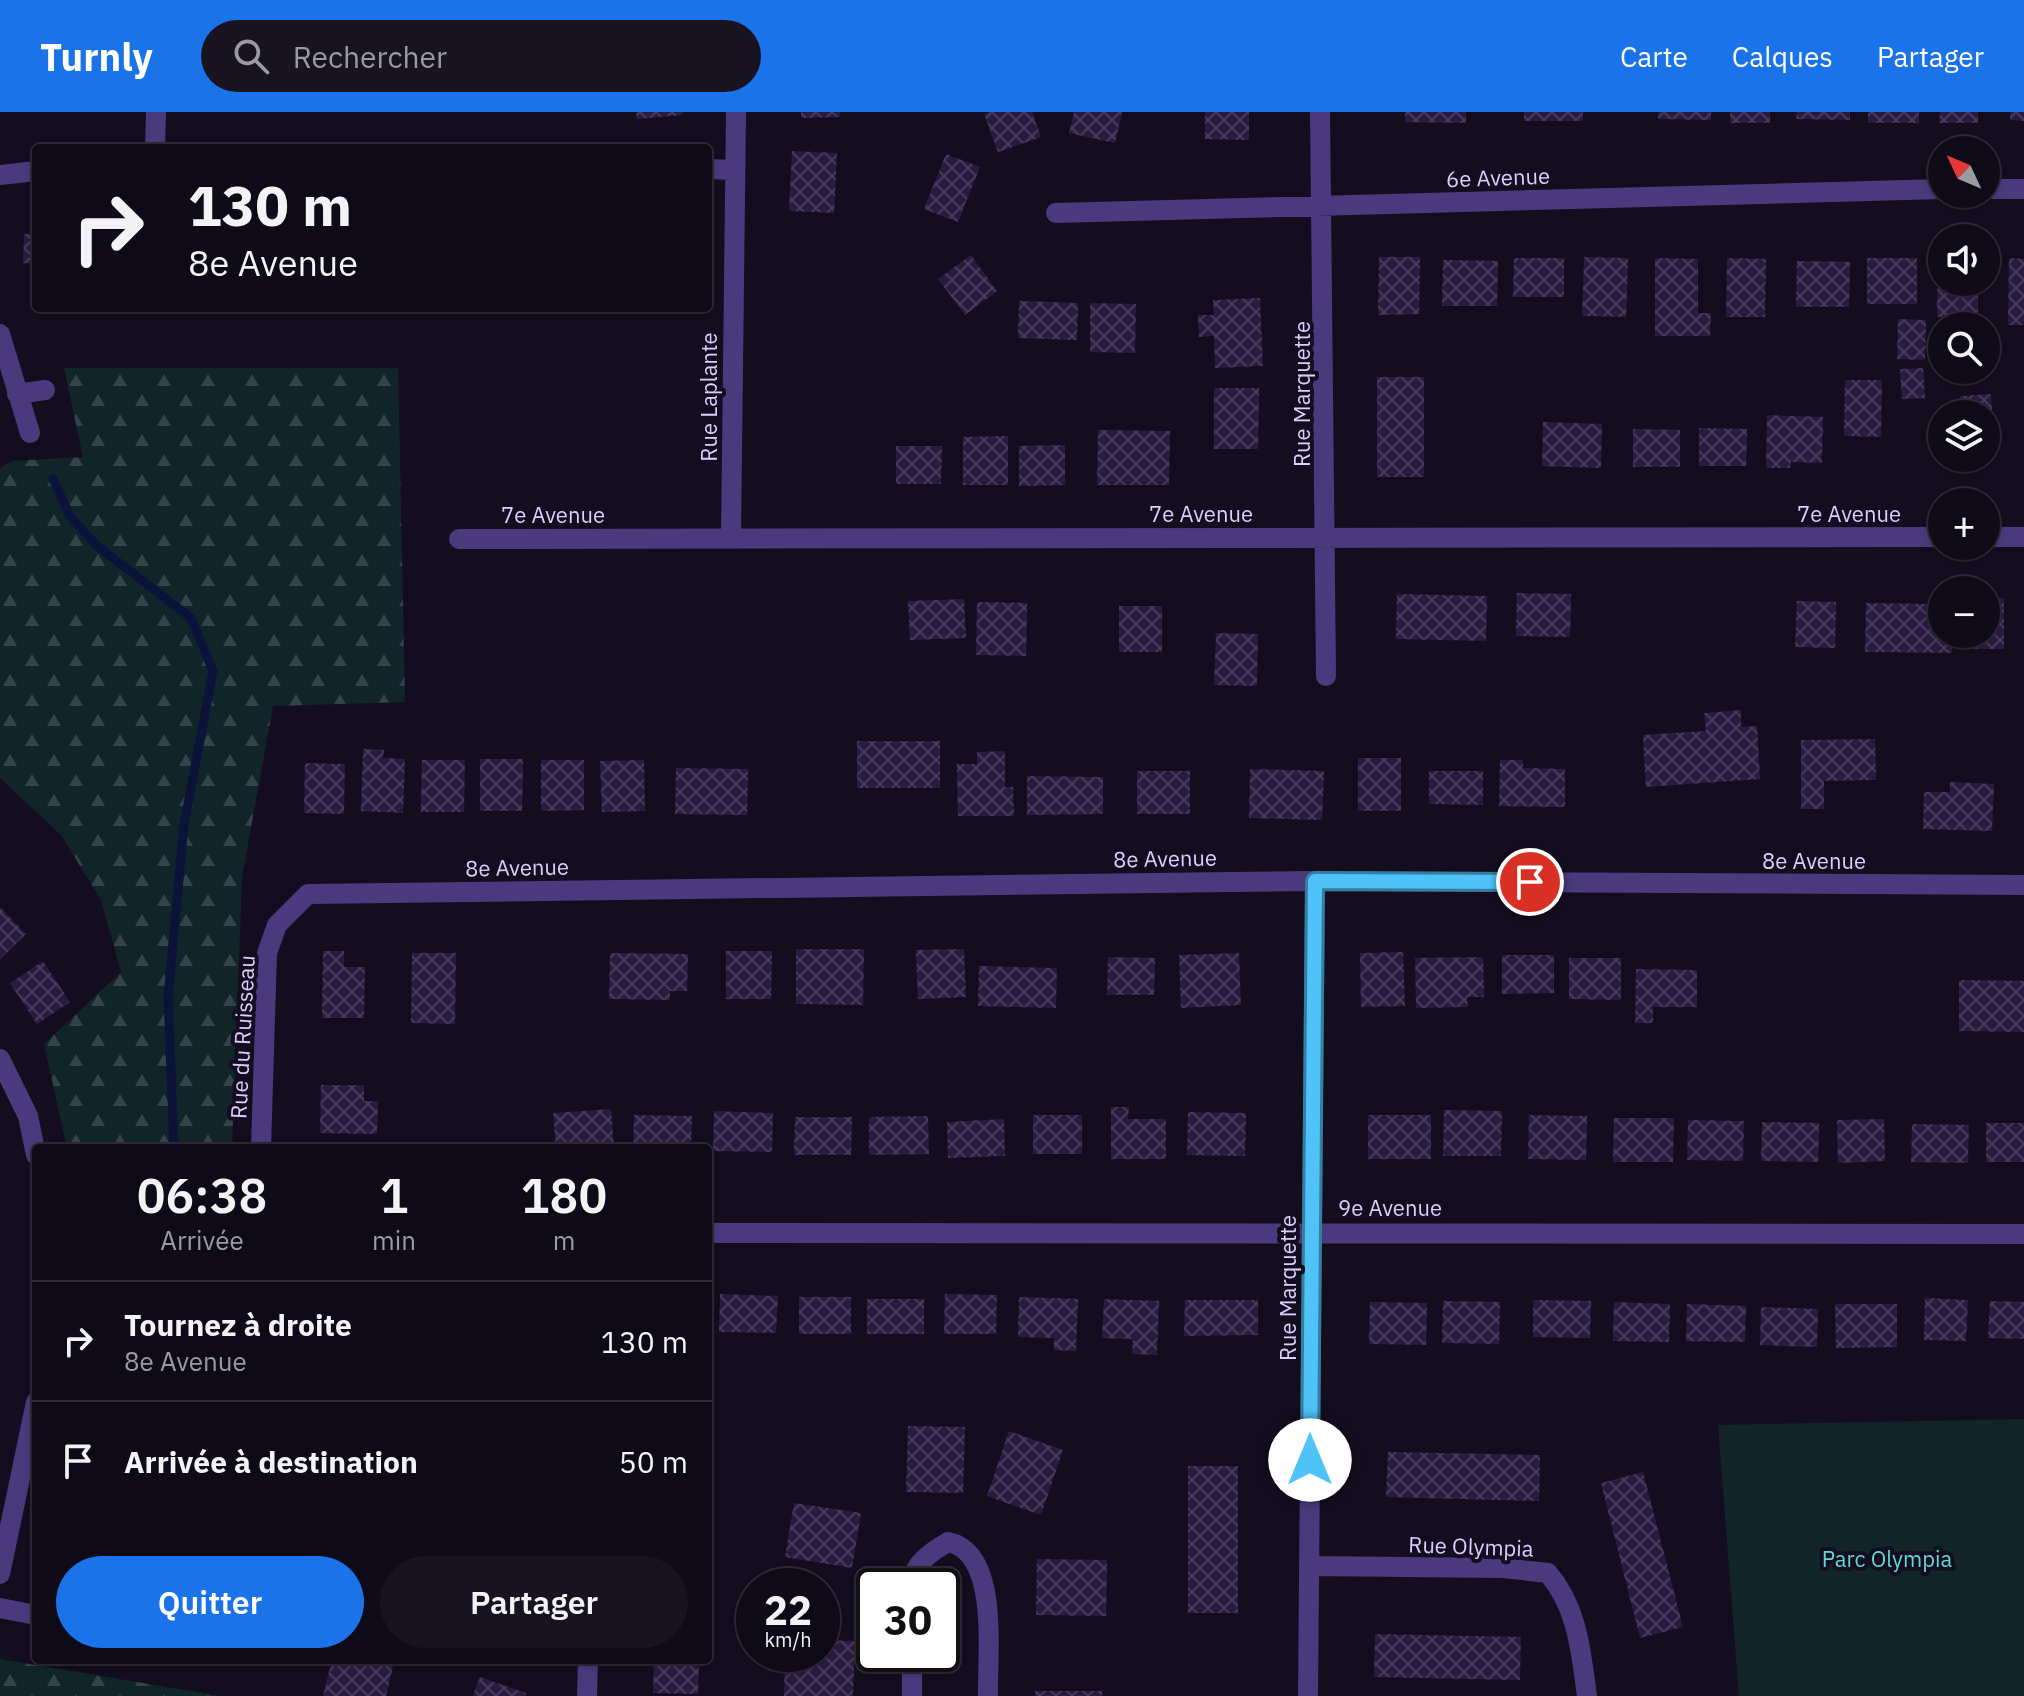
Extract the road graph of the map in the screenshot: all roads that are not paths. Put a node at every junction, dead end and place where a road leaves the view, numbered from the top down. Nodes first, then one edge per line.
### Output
1 (156, 112) edge
2 (736, 112) edge
3 (1320, 112) edge
4 (155, 144) edge
5 (712, 169) edge
6 (734, 170) junction
7 (32, 171) edge
8 (0, 175) edge
9 (1928, 189) edge
10 (2000, 189) edge
11 (2024, 189) edge
12 (1324, 206) junction
13 (1056, 213) dead end
14 (0, 334) edge
15 (45, 390) dead end
16 (17, 394) junction
17 (30, 433) dead end
18 (1326, 537) junction
19 (1928, 537) edge
20 (2000, 537) edge
21 (2024, 537) edge
22 (731, 538) junction
23 (459, 539) dead end
24 (1326, 676) dead end
25 (1315, 881) junction
26 (2024, 885) edge
27 (308, 894) joint
28 (0, 1059) edge
29 (34, 1144) edge
30 (261, 1144) edge
31 (1311, 1231) junction
32 (712, 1233) edge
33 (2024, 1234) edge
34 (32, 1421) edge
35 (1309, 1566) junction
36 (917, 1568) edge
37 (0, 1574) edge
38 (0, 1608) edge
39 (32, 1614) edge
40 (588, 1664) edge
41 (912, 1672) edge
42 (587, 1696) edge
43 (912, 1696) edge
44 (988, 1696) edge
45 (1308, 1696) edge
46 (1587, 1696) edge

1 - 4 street
2 - 6 street, Rue Laplante
3 - 12 street, Rue Marquette
5 - 6 street
6 - 22 street, Rue Laplante
7 - 8 street
9 - 12 street, 6e Avenue
10 - 11 street
12 - 13 street, 6e Avenue
12 - 18 street, Rue Marquette
14 - 16 street
15 - 16 street
16 - 17 street
18 - 19 street, 7e Avenue
18 - 22 street, 7e Avenue
18 - 24 street, Rue Marquette
20 - 21 street
22 - 23 street, 7e Avenue
25 - 26 street, 8e Avenue
25 - 27 street, 8e Avenue
25 - 31 street, Rue Marquette
27 - 30 street, Rue du Ruisseau
28 - 29 street
31 - 32 street, 9e Avenue
31 - 33 street, 9e Avenue
31 - 35 street, Rue Marquette
34 - 37 street
35 - 45 street, Rue Marquette
35 - 46 street, Rue Olympia
36 - 44 street
38 - 39 street
40 - 42 street
41 - 43 street

